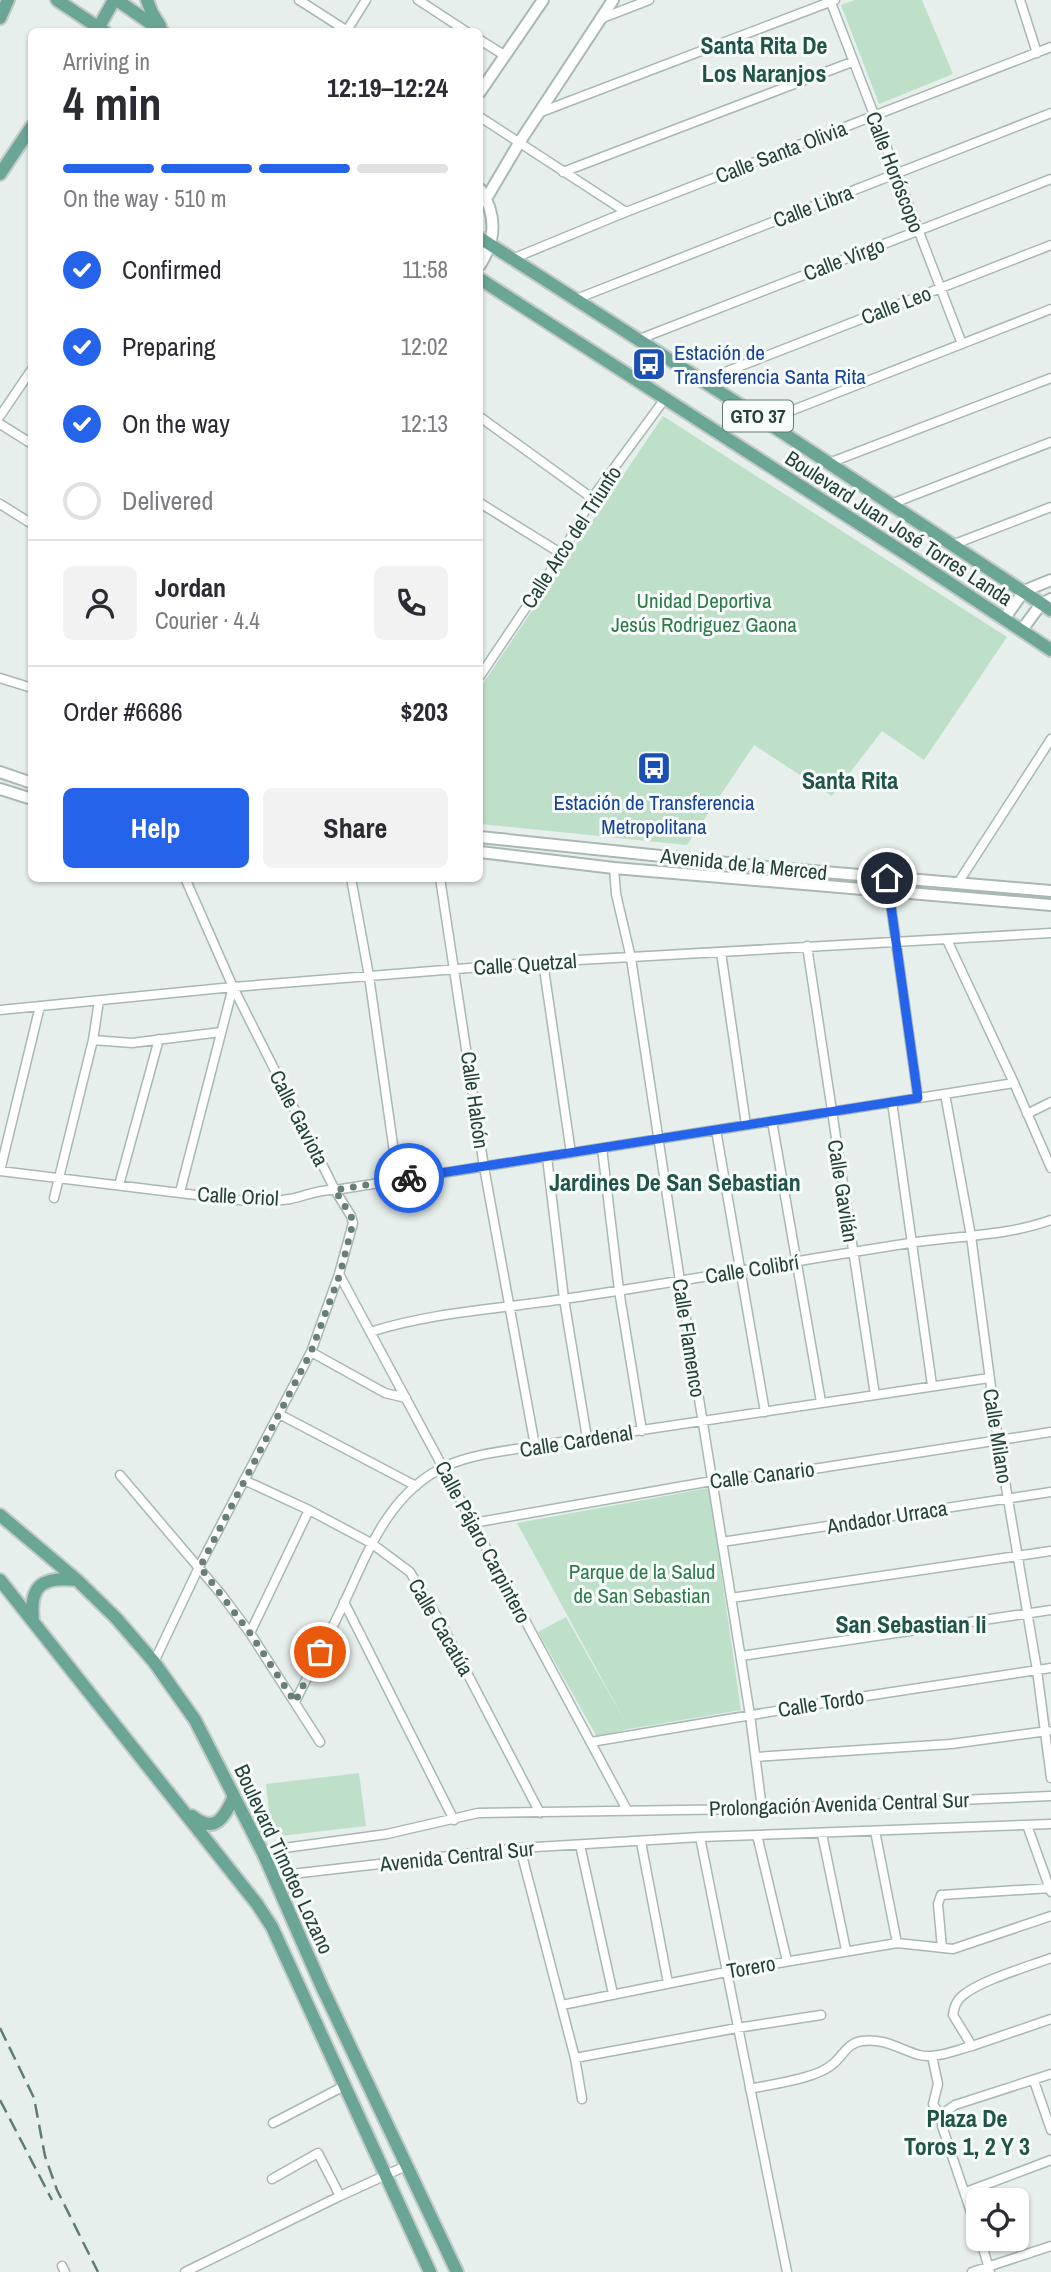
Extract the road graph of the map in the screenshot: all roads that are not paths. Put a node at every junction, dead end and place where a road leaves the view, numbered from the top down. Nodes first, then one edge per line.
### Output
1 (57, 0) edge
2 (115, 0) edge
3 (147, 0) edge
4 (299, 0) edge
5 (366, 0) edge
6 (418, 0) edge
7 (613, 0) edge
8 (649, 0) edge
9 (1020, 0) edge
10 (832, 1) edge
11 (538, 2) edge
12 (600, 19) junction
13 (97, 28) edge
14 (101, 28) edge
15 (158, 28) edge
16 (161, 28) edge
17 (342, 28) edge
18 (349, 28) edge
19 (461, 28) edge
20 (483, 42) edge
21 (1051, 47) edge
22 (1037, 53) junction
23 (504, 55) junction
24 (852, 62) junction
25 (483, 87) edge
26 (541, 112) junction
27 (1051, 113) edge
28 (874, 117) junction
29 (483, 119) edge
30 (28, 132) edge
31 (519, 144) junction
32 (563, 172) junction
33 (0, 174) edge
34 (896, 174) junction
35 (1051, 179) edge
36 (483, 194) edge
37 (626, 212) junction
38 (918, 230) junction
39 (485, 241) edge
40 (1051, 245) edge
41 (512, 259) junction
42 (483, 281) edge
43 (940, 288) junction
44 (576, 299) junction
45 (1051, 309) edge
46 (637, 340) junction
47 (962, 344) junction
48 (28, 375) edge
49 (1051, 378) edge
50 (702, 381) junction
51 (664, 400) junction
52 (0, 416) edge
53 (483, 419) edge
54 (765, 421) junction
55 (0, 424) edge
56 (28, 442) edge
57 (1051, 442) edge
58 (830, 463) junction
59 (592, 498) junction
60 (0, 504) edge
61 (891, 504) junction
62 (483, 505) edge
63 (1051, 506) edge
64 (28, 522) edge
65 (952, 545) junction
66 (562, 554) junction
67 (1051, 580) edge
68 (1024, 591) junction
69 (1048, 604) edge
70 (1004, 619) junction
71 (1021, 631) junction
72 (1051, 650) edge
73 (483, 672) edge
74 (0, 678) edge
75 (28, 687) edge
76 (1051, 739) edge
77 (0, 772) edge
78 (28, 782) edge
79 (0, 789) edge
80 (28, 798) edge
81 (483, 837) edge
82 (483, 852) edge
83 (614, 868) junction
84 (887, 878) junction
85 (187, 882) edge
86 (352, 882) edge
87 (441, 882) edge
88 (958, 883) junction
89 (1051, 891) edge
90 (888, 892) junction
91 (1051, 905) edge
92 (1051, 933) edge
93 (947, 940) junction
94 (895, 942) junction
95 (807, 946) junction
96 (721, 952) junction
97 (631, 958) junction
98 (543, 962) junction
99 (456, 969) junction
100 (369, 976) junction
101 (233, 987) junction
102 (99, 1000) junction
103 (40, 1006) junction
104 (0, 1010) edge
105 (221, 1032) junction
106 (159, 1039) junction
107 (93, 1040) junction
108 (1014, 1083) junction
109 (945, 1094) junction
110 (918, 1098) junction
111 (892, 1102) junction
112 (1051, 1102) edge
113 (831, 1112) junction
114 (1027, 1114) junction
115 (772, 1121) junction
116 (746, 1125) junction
117 (716, 1130) junction
118 (658, 1139) junction
119 (602, 1148) junction
120 (570, 1153) junction
121 (547, 1157) junction
122 (484, 1167) junction
123 (1051, 1168) edge
124 (0, 1171) edge
125 (58, 1177) junction
126 (398, 1180) junction
127 (120, 1185) junction
128 (335, 1190) junction
129 (180, 1192) junction
130 (54, 1198) dead end
131 (1051, 1220) edge
132 (971, 1236) junction
133 (912, 1243) junction
134 (853, 1253) junction
135 (797, 1262) junction
136 (740, 1272) junction
137 (340, 1274) junction
138 (680, 1281) junction
139 (619, 1290) junction
140 (565, 1299) junction
141 (508, 1307) junction
142 (370, 1332) junction
143 (311, 1352) junction
144 (989, 1378) junction
145 (932, 1385) junction
146 (875, 1395) junction
147 (406, 1398) junction
148 (821, 1402) junction
149 (765, 1412) junction
150 (279, 1414) junction
151 (702, 1421) junction
152 (642, 1431) junction
153 (1051, 1432) edge
154 (587, 1438) junction
155 (998, 1440) junction
156 (535, 1446) junction
157 (443, 1467) junction
158 (120, 1475) dead end
159 (244, 1480) junction
160 (712, 1481) junction
161 (416, 1486) junction
162 (1051, 1492) edge
163 (1008, 1499) junction
164 (309, 1510) junction
165 (0, 1515) edge
166 (473, 1523) junction
167 (722, 1542) junction
168 (371, 1543) junction
169 (1051, 1551) edge
170 (1018, 1556) junction
171 (200, 1567) junction
172 (0, 1580) edge
173 (77, 1580) junction
174 (731, 1598) junction
175 (344, 1602) junction
176 (1051, 1610) edge
177 (1027, 1613) junction
178 (33, 1620) junction
179 (250, 1633) junction
180 (741, 1656) junction
181 (154, 1662) junction
182 (1051, 1668) edge
183 (1037, 1670) junction
184 (295, 1702) junction
185 (750, 1715) junction
186 (1048, 1731) edge
187 (320, 1742) dead end
188 (591, 1742) junction
189 (756, 1757) junction
190 (1051, 1778) edge
191 (234, 1796) junction
192 (1051, 1796) edge
193 (176, 1801) junction
194 (762, 1809) junction
195 (627, 1810) junction
196 (540, 1813) junction
197 (454, 1820) junction
198 (1051, 1824) edge
199 (1027, 1825) junction
200 (875, 1831) junction
201 (822, 1834) junction
202 (757, 1835) junction
203 (700, 1837) junction
204 (641, 1842) junction
205 (580, 1845) junction
206 (520, 1848) junction
207 (268, 1862) junction
208 (1051, 1890) edge
209 (1051, 1916) edge
210 (897, 1943) junction
211 (943, 1948) junction
212 (846, 1951) junction
213 (1051, 1958) edge
214 (787, 1961) junction
215 (726, 1972) junction
216 (668, 1983) junction
217 (613, 1994) junction
218 (562, 2005) junction
219 (821, 2015) dead end
220 (1051, 2019) edge
221 (737, 2028) junction
222 (972, 2046) junction
223 (932, 2056) junction
224 (575, 2058) junction
225 (1051, 2074) edge
226 (1034, 2081) junction
227 (346, 2085) junction
228 (750, 2089) junction
229 (582, 2099) dead end
230 (942, 2118) junction
231 (273, 2123) dead end
232 (1051, 2130) edge
233 (1051, 2160) edge
234 (408, 2165) junction
235 (386, 2175) junction
236 (272, 2179) dead end
237 (977, 2188) edge
238 (966, 2192) edge
239 (340, 2196) junction
240 (431, 2216) junction
241 (410, 2227) junction
242 (1051, 2246) edge
243 (984, 2251) edge
244 (989, 2270) edge
245 (185, 2272) edge
246 (430, 2272) edge
247 (457, 2272) edge
248 (787, 2272) edge
249 (972, 2272) edge

1 - 13 main road
2 - 14 main road
2 - 15 main road
3 - 16 main road
4 - 17 street
5 - 18 street
6 - 19 street
7 - 12 street
8 - 12 street
9 - 22 street
10 - 24 street, Calle Horóscopo
10 - 26 street
11 - 23 street
12 - 26 street
20 - 23 street
21 - 22 street, Calle Santa Olivia
22 - 28 street, Calle Santa Olivia
23 - 25 street
24 - 28 street, Calle Horóscopo
24 - 32 street
26 - 31 street
27 - 34 street, Calle Libra
28 - 34 street, Calle Horóscopo
28 - 37 street, Calle Santa Olivia
29 - 31 street
30 - 33 main road
31 - 32 street
31 - 36 street
32 - 37 street
34 - 38 street, Calle Horóscopo
34 - 44 street, Calle Libra
35 - 38 street, Calle Virgo
36 - 39 street
37 - 41 street, Calle Santa Olivia
38 - 43 street, Calle Horóscopo
38 - 46 street, Calle Virgo
39 - 41 main road, Boulevard Juan José Torres Landa / GTO 37
40 - 43 street, Calle Leo
41 - 44 main road, Boulevard Juan José Torres Landa / GTO 37
42 - 51 main road, Boulevard Juan José Torres Landa / GTO 37
43 - 47 street, Calle Horóscopo
43 - 50 street, Calle Leo
44 - 46 main road, Boulevard Juan José Torres Landa / GTO 37
45 - 47 street
46 - 50 main road, Boulevard Juan José Torres Landa / GTO 37
47 - 54 street
48 - 52 street
49 - 58 street
50 - 54 main road, Boulevard Juan José Torres Landa / GTO 37
51 - 59 street, Calle Arco del Triunfo
51 - 70 main road, Boulevard Juan José Torres Landa / GTO 37
53 - 59 street
54 - 58 main road, Boulevard Juan José Torres Landa / GTO 37
55 - 56 street
57 - 61 street
58 - 61 main road, Boulevard Juan José Torres Landa / GTO 37
59 - 66 street, Calle Arco del Triunfo
60 - 64 street
61 - 65 main road, Boulevard Juan José Torres Landa / GTO 37
62 - 66 street
63 - 65 street
65 - 68 main road, Boulevard Juan José Torres Landa / GTO 37
66 - 73 street, Calle Arco del Triunfo
67 - 68 street
68 - 69 main road, Boulevard Juan José Torres Landa / GTO 37
68 - 70 street
69 - 71 street
70 - 71 main road, Boulevard Juan José Torres Landa / GTO 37
71 - 72 main road, Boulevard Juan José Torres Landa / GTO 37
74 - 75 street
76 - 88 street
77 - 78 street
79 - 80 street
81 - 84 street, Avenida de la Merced
82 - 83 street, Avenida de la Merced
83 - 90 street, Avenida de la Merced
83 - 97 street, Calle Flamenco
84 - 88 street, Avenida de la Merced
84 - 90 street
85 - 101 street, Calle Gaviota
86 - 100 street
87 - 99 street, Calle Halcón
88 - 89 street, Avenida de la Merced
90 - 91 street, Avenida de la Merced
90 - 94 street
92 - 93 street, Calle Quetzal
93 - 94 street, Calle Quetzal
93 - 108 street
94 - 95 street, Calle Quetzal
94 - 110 street
95 - 96 street, Calle Quetzal
95 - 113 street, Calle Gavilán
96 - 97 street, Calle Quetzal
96 - 116 street
97 - 98 street, Calle Quetzal
97 - 118 street, Calle Flamenco
98 - 99 street, Calle Quetzal
98 - 120 street
99 - 100 street, Calle Quetzal
99 - 122 street, Calle Halcón
100 - 101 street, Calle Quetzal
100 - 126 street
101 - 102 street, Calle Quetzal
101 - 105 street
101 - 128 street, Calle Gaviota
102 - 103 street, Calle Quetzal
102 - 107 street
103 - 104 street, Calle Quetzal
103 - 124 street
105 - 106 street
105 - 129 street
106 - 107 street
106 - 127 street
107 - 125 street
108 - 109 street, Calle Oriol
108 - 114 street
109 - 110 street, Calle Oriol
109 - 132 street, Calle Milano
110 - 111 street, Calle Oriol
111 - 113 street, Calle Oriol
111 - 133 street
112 - 114 street
113 - 115 street, Calle Oriol
113 - 134 street, Calle Gavilán
114 - 123 street
115 - 116 street, Calle Oriol
115 - 135 street
116 - 117 street, Calle Oriol
117 - 118 street, Calle Oriol
117 - 136 street
118 - 119 street, Calle Oriol
118 - 138 street, Calle Flamenco
119 - 120 street, Calle Oriol
119 - 139 street
120 - 121 street, Calle Oriol
121 - 122 street, Calle Oriol
121 - 140 street
122 - 126 street, Calle Oriol
122 - 141 street, Calle Halcón
124 - 125 street, Calle Oriol
125 - 127 street, Calle Oriol
125 - 130 street
126 - 128 street, Calle Oriol
127 - 129 street, Calle Oriol
128 - 129 street, Calle Oriol
128 - 137 street, Calle Gaviota
131 - 132 street, Calle Colibrí
132 - 133 street, Calle Colibrí
132 - 144 street, Calle Milano
133 - 134 street, Calle Colibrí
133 - 145 street
134 - 135 street, Calle Colibrí
134 - 146 street, Calle Gavilán
135 - 136 street, Calle Colibrí
135 - 148 street
136 - 138 street, Calle Colibrí
136 - 149 street
137 - 142 street, Calle Pájaro Carpintero
137 - 143 street, Calle Gaviota
138 - 139 street, Calle Colibrí
138 - 151 street, Calle Flamenco
139 - 140 street, Calle Colibrí
139 - 152 street
140 - 141 street, Calle Colibrí
140 - 154 street
141 - 142 street, Calle Colibrí
141 - 156 street, Calle Halcón
142 - 147 street, Calle Pájaro Carpintero
143 - 147 street
143 - 150 street, Calle Gaviota
144 - 145 street, Calle Cardenal
144 - 155 street, Calle Milano
145 - 146 street, Calle Cardenal
146 - 148 street, Calle Cardenal
147 - 157 street, Calle Pájaro Carpintero
148 - 149 street, Calle Cardenal
149 - 151 street, Calle Cardenal
150 - 159 street, Calle Gaviota
150 - 161 street
151 - 152 street, Calle Cardenal
151 - 160 street, Calle Flamenco
152 - 154 street, Calle Cardenal
153 - 155 street, Calle Canario
154 - 156 street, Calle Cardenal
155 - 160 street, Calle Canario
155 - 163 street, Calle Milano
156 - 157 street, Calle Cardenal
157 - 161 street, Calle Cardenal
157 - 166 street, Calle Pájaro Carpintero
158 - 171 street
159 - 164 street, Calle Cacatúa
159 - 171 street, Calle Gaviota
160 - 166 street, Calle Canario
160 - 167 street, Calle Flamenco
161 - 168 street, Calle Cardenal
162 - 163 street, Andador Urraca
163 - 167 street, Andador Urraca
163 - 170 street, Calle Milano
164 - 168 street, Calle Cacatúa
164 - 179 street
165 - 173 main road, Boulevard Timoteo Lozano
166 - 188 street, Calle Pájaro Carpintero
167 - 174 street, Calle Flamenco
168 - 175 street, Calle Cardenal
168 - 196 street, Calle Cacatúa
169 - 170 street
170 - 174 street
170 - 177 street, Calle Milano
171 - 179 street
171 - 181 street, Calle Gaviota
172 - 178 main road, Boulevard Timoteo Lozano
173 - 178 main road
173 - 181 main road, Boulevard Timoteo Lozano
174 - 180 street, Calle Flamenco
175 - 184 street, Calle Cardenal
175 - 197 street
176 - 177 street
177 - 180 street
177 - 183 street, Calle Milano
178 - 193 main road, Boulevard Timoteo Lozano
179 - 184 street
180 - 185 street, Calle Flamenco
181 - 191 main road, Boulevard Timoteo Lozano
182 - 183 street, Calle Tordo
183 - 185 street, Calle Tordo
183 - 186 street, Calle Milano
184 - 187 street
185 - 188 street, Calle Tordo
185 - 189 street, Calle Flamenco
186 - 189 street
186 - 190 street, Calle Milano
188 - 195 street, Calle Pájaro Carpintero
189 - 194 street, Calle Flamenco
191 - 193 main road
191 - 207 main road, Boulevard Timoteo Lozano
192 - 194 street, Prolongación Avenida Central Sur
193 - 227 main road, Boulevard Timoteo Lozano
194 - 195 street, Prolongación Avenida Central Sur
195 - 196 street, Prolongación Avenida Central Sur
196 - 197 street, Prolongación Avenida Central Sur
197 - 207 street, Prolongación Avenida Central Sur
198 - 199 street, Prolongación Avenida Central Sur
199 - 200 street, Prolongación Avenida Central Sur
199 - 208 street
200 - 201 street, Prolongación Avenida Central Sur
200 - 210 street
201 - 202 street, Prolongación Avenida Central Sur
201 - 212 street
202 - 203 street, Prolongación Avenida Central Sur
202 - 214 street
203 - 204 street, Prolongación Avenida Central Sur
203 - 215 street
204 - 205 street, Avenida Central Sur
204 - 216 street
205 - 206 street, Avenida Central Sur
205 - 217 street
206 - 207 street, Avenida Central Sur
206 - 218 street
207 - 234 main road, Boulevard Timoteo Lozano
208 - 211 street
209 - 211 street, Torero
210 - 211 street, Torero
210 - 212 street, Torero
212 - 214 street, Torero
213 - 222 street
214 - 215 street, Torero
215 - 216 street, Torero
215 - 221 street
216 - 217 street, Torero
217 - 218 street, Torero
218 - 224 street
219 - 221 street
220 - 222 street
221 - 224 street
221 - 228 street
222 - 223 street
223 - 228 street
223 - 230 street
224 - 229 street
225 - 226 street
226 - 230 street
226 - 232 street
227 - 231 street
227 - 235 main road, Boulevard Timoteo Lozano
228 - 248 street
230 - 238 street
233 - 237 street
234 - 235 street
234 - 240 main road, Boulevard Timoteo Lozano
235 - 239 street
235 - 241 main road, Boulevard Timoteo Lozano
236 - 239 street
239 - 245 street
240 - 241 main road
240 - 247 main road, Boulevard Timoteo Lozano
241 - 246 main road, Boulevard Timoteo Lozano
242 - 244 street
243 - 244 street
244 - 249 street

